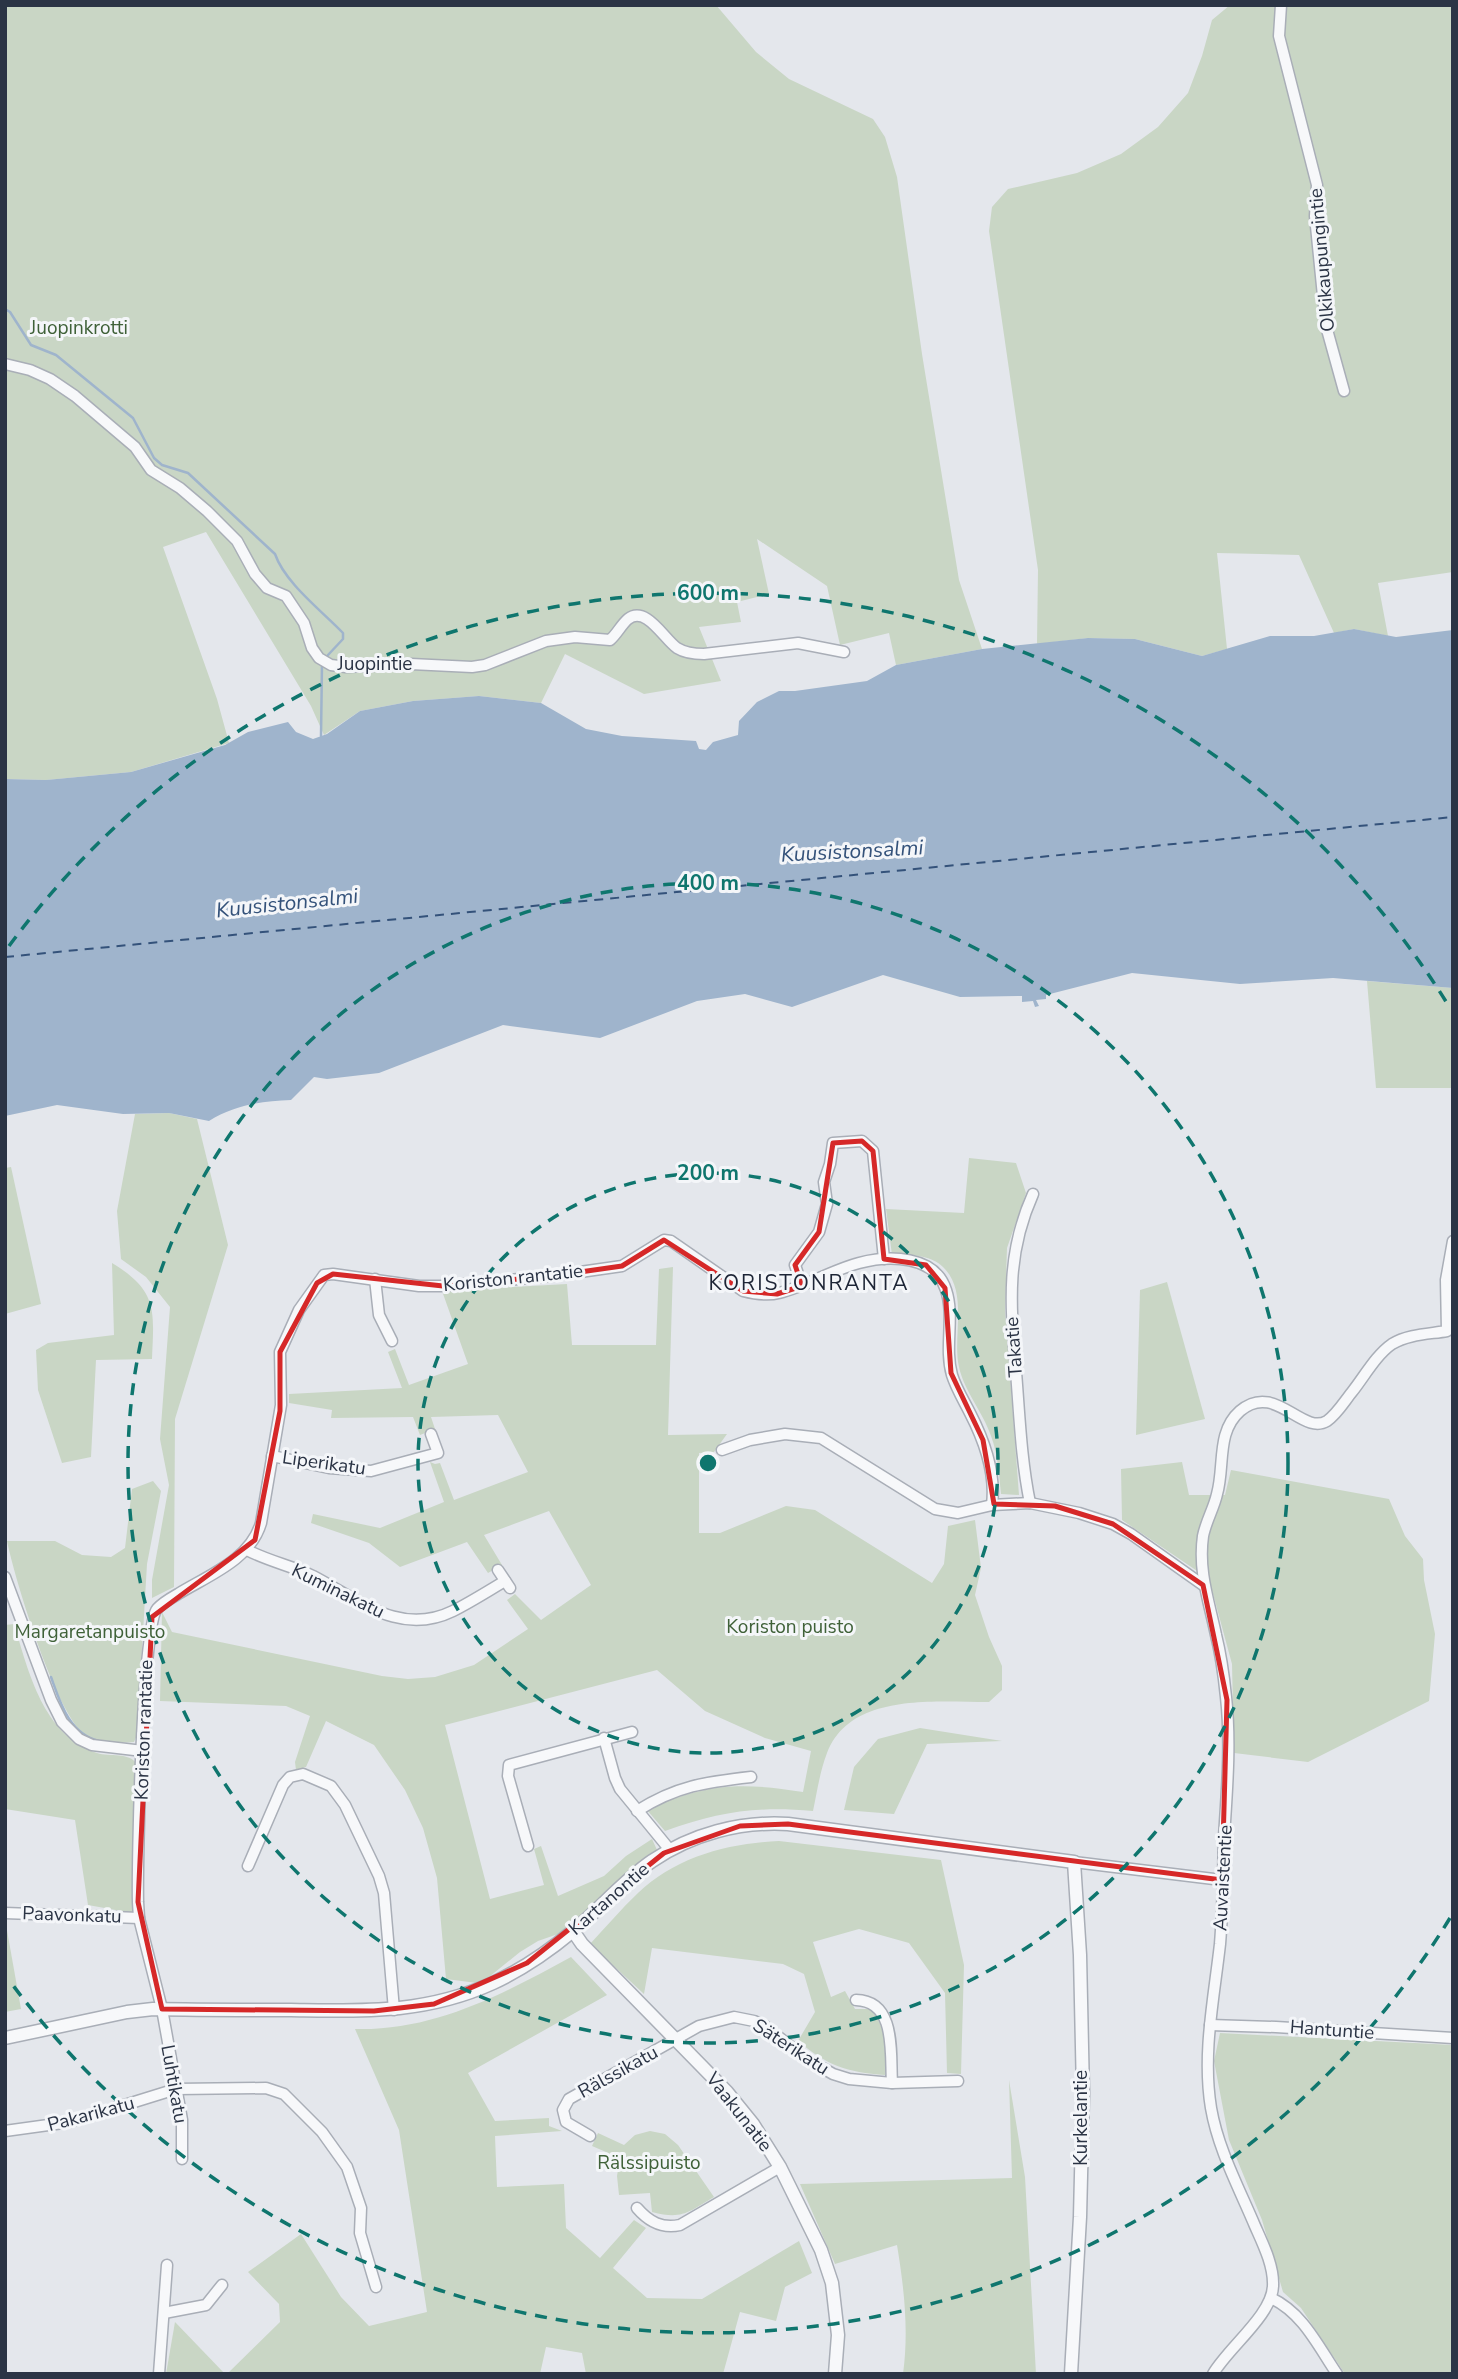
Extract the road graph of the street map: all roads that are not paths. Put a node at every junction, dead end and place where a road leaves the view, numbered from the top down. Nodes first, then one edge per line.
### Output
1 (1281, 5) edge
2 (5, 364) edge
3 (1344, 391) dead end
4 (844, 652) dead end
5 (1033, 1194) dead end
6 (1453, 1241) edge
7 (884, 1259) junction
8 (375, 1279) junction
9 (802, 1286) junction
10 (392, 1341) dead end
11 (431, 1434) dead end
12 (722, 1450) dead end
13 (272, 1456) junction
14 (1030, 1503) junction
15 (992, 1504) junction
16 (247, 1550) junction
17 (498, 1570) dead end
18 (5, 1577) edge
19 (1203, 1584) junction
20 (632, 1732) dead end
21 (604, 1738) junction
22 (143, 1751) junction
23 (751, 1777) dead end
24 (637, 1811) junction
25 (528, 1846) dead end
26 (670, 1850) junction
27 (1074, 1862) junction
28 (248, 1866) dead end
29 (1222, 1880) junction
30 (5, 1913) edge
31 (139, 1917) junction
32 (573, 1931) junction
33 (856, 2000) dead end
34 (162, 2009) junction
35 (394, 2010) junction
36 (1210, 2025) junction
37 (5, 2038) edge
38 (676, 2038) junction
39 (1453, 2038) edge
40 (958, 2081) dead end
41 (892, 2083) junction
42 (176, 2088) junction
43 (5, 2132) edge
44 (590, 2136) dead end
45 (182, 2159) dead end
46 (780, 2167) junction
47 (637, 2208) dead end
48 (167, 2265) dead end
49 (222, 2285) dead end
50 (376, 2287) dead end
51 (1271, 2298) junction
52 (164, 2314) junction
53 (159, 2374) edge
54 (835, 2374) edge
55 (1070, 2374) edge
56 (1213, 2374) edge
57 (1337, 2374) edge

1 - 3 street, Olkikaupungintie
2 - 4 street, Juopintie
5 - 14 street, Takatie
6 - 19 street, Auvaistentie
7 - 9 street, Koriston rantatie
7 - 9 street
7 - 15 street, Koriston rantatie
8 - 9 street, Koriston rantatie
8 - 10 street
8 - 13 street, Koriston rantatie
11 - 13 street, Liperikatu
12 - 15 street
13 - 16 street, Koriston rantatie
14 - 15 street
14 - 19 street
16 - 17 street, Kuminakatu
16 - 22 street, Koriston rantatie
18 - 22 street
19 - 29 street, Auvaistentie
20 - 21 street
21 - 24 street
21 - 25 street
22 - 31 street, Koriston rantatie
23 - 24 street
24 - 26 street
26 - 27 street, Kartanontie
26 - 32 street, Kartanontie
27 - 29 street, Kartanontie
27 - 55 street, Kurkelantie
28 - 35 street
29 - 36 street, Auvaistentie
30 - 31 street, Paavonkatu
31 - 34 street, Koriston rantatie
32 - 35 street, Kartanontie
32 - 38 street, Vaakunatie
33 - 41 street
34 - 35 street, Kartanontie
34 - 37 street, Kartanontie
34 - 42 street, Luhtikatu
36 - 39 street, Hantuntie
36 - 51 street, Auvaistentie
38 - 41 street, Säterikatu
38 - 44 street, Rälssikatu
38 - 46 street, Vaakunatie
40 - 41 street, Säterikatu
42 - 43 street, Pakarikatu
42 - 45 street, Luhtikatu
42 - 50 street, Pakarikatu
46 - 47 street
46 - 54 street, Vaakunatie
48 - 52 street
49 - 52 street
51 - 56 street
51 - 57 street
52 - 53 street

